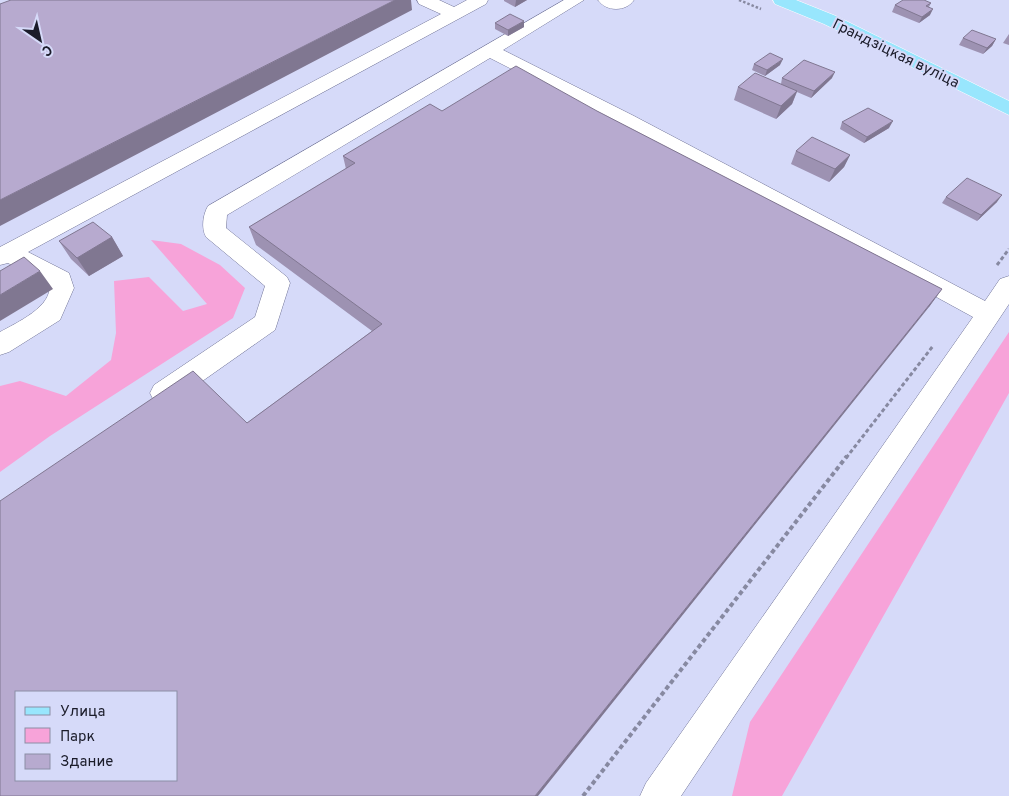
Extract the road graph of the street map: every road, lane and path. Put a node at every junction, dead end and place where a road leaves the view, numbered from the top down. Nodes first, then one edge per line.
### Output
1 (425, 0) edge
2 (480, 0) edge
3 (576, 0) edge
4 (606, 0) edge
5 (626, 0) edge
6 (781, 0) edge
7 (809, 0) edge
8 (452, 13) junction
9 (490, 51) junction
10 (1009, 108) edge
11 (1009, 249) edge
12 (5, 254) edge
13 (1009, 285) edge
14 (977, 309) junction
15 (936, 342) dead end
16 (0, 345) edge
17 (145, 405) edge
18 (582, 796) edge
19 (659, 796) edge

1 - 8 lane
2 - 8 lane
3 - 9 lane
4 - 5 lane
6 - 10 main road, Грандзіцкая вуліца
7 - 10 main road, Грандзіцкая вуліца
8 - 12 lane
9 - 14 lane
9 - 17 lane
11 - 14 path
12 - 16 lane
13 - 14 lane
14 - 19 lane
15 - 18 path

